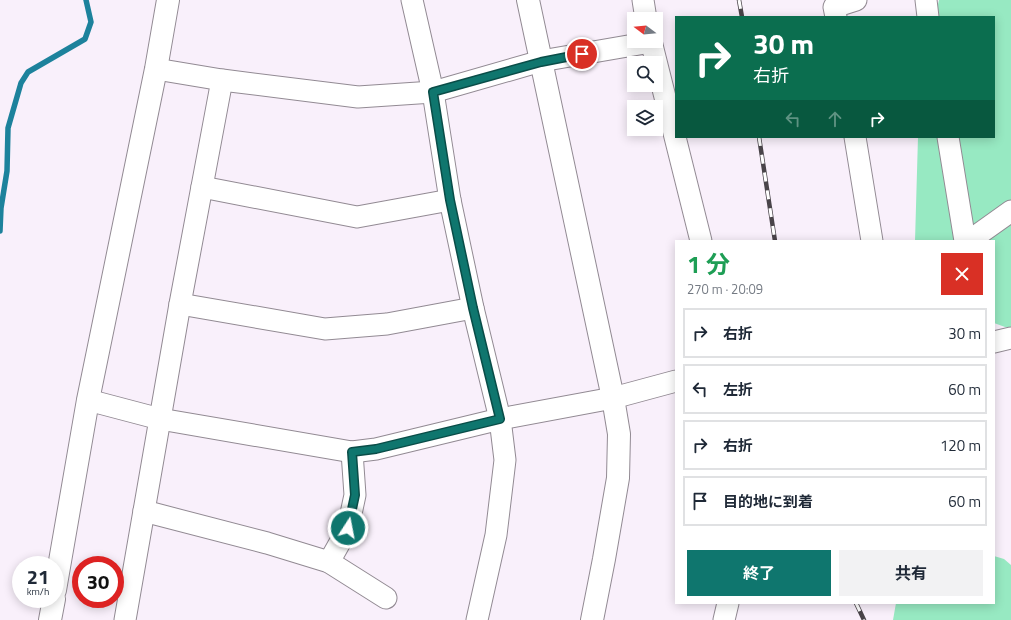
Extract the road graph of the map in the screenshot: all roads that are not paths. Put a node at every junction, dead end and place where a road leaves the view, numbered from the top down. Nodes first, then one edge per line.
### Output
1 (168, 0) edge
2 (412, 0) edge
3 (528, 0) edge
4 (643, 0) edge
5 (856, 0) edge
6 (926, 0) edge
7 (645, 12) edge
8 (836, 16) edge
9 (928, 16) edge
10 (627, 46) edge
11 (653, 48) edge
12 (541, 62) junction
13 (156, 69) junction
14 (222, 80) junction
15 (433, 92) junction
16 (675, 138) edge
17 (675, 138) edge
18 (855, 138) edge
19 (948, 138) edge
20 (202, 187) junction
21 (450, 200) junction
22 (1011, 211) edge
23 (701, 240) edge
24 (872, 240) edge
25 (965, 240) edge
26 (970, 240) edge
27 (180, 304) junction
28 (473, 308) junction
29 (1011, 338) edge
30 (995, 342) edge
31 (675, 380) edge
32 (613, 398) junction
33 (88, 400) junction
34 (160, 419) junction
35 (500, 419) junction
36 (352, 452) junction
37 (144, 511) junction
38 (61, 556) edge
39 (329, 562) junction
40 (386, 598) dead end
41 (728, 604) edge
42 (52, 608) edge
43 (50, 620) edge
44 (125, 620) edge
45 (477, 620) edge
46 (592, 620) edge
47 (724, 620) edge

1 - 13 street
2 - 15 street
3 - 12 street
4 - 7 street
5 - 8 street
6 - 9 street
10 - 12 street
11 - 16 street
12 - 15 street
12 - 32 street
13 - 14 street
13 - 33 street
14 - 15 street
14 - 20 street
15 - 21 street
17 - 23 street
18 - 24 street
19 - 25 street
20 - 21 street
20 - 27 street
21 - 28 street
22 - 26 street
27 - 28 street
27 - 34 street
28 - 35 street
29 - 30 street
31 - 32 street
32 - 35 street
32 - 46 street
33 - 34 street
33 - 38 street
34 - 36 street
34 - 37 street
35 - 36 street
35 - 45 street
36 - 39 street
37 - 39 street
37 - 44 street
39 - 40 street
41 - 47 street
42 - 43 street

